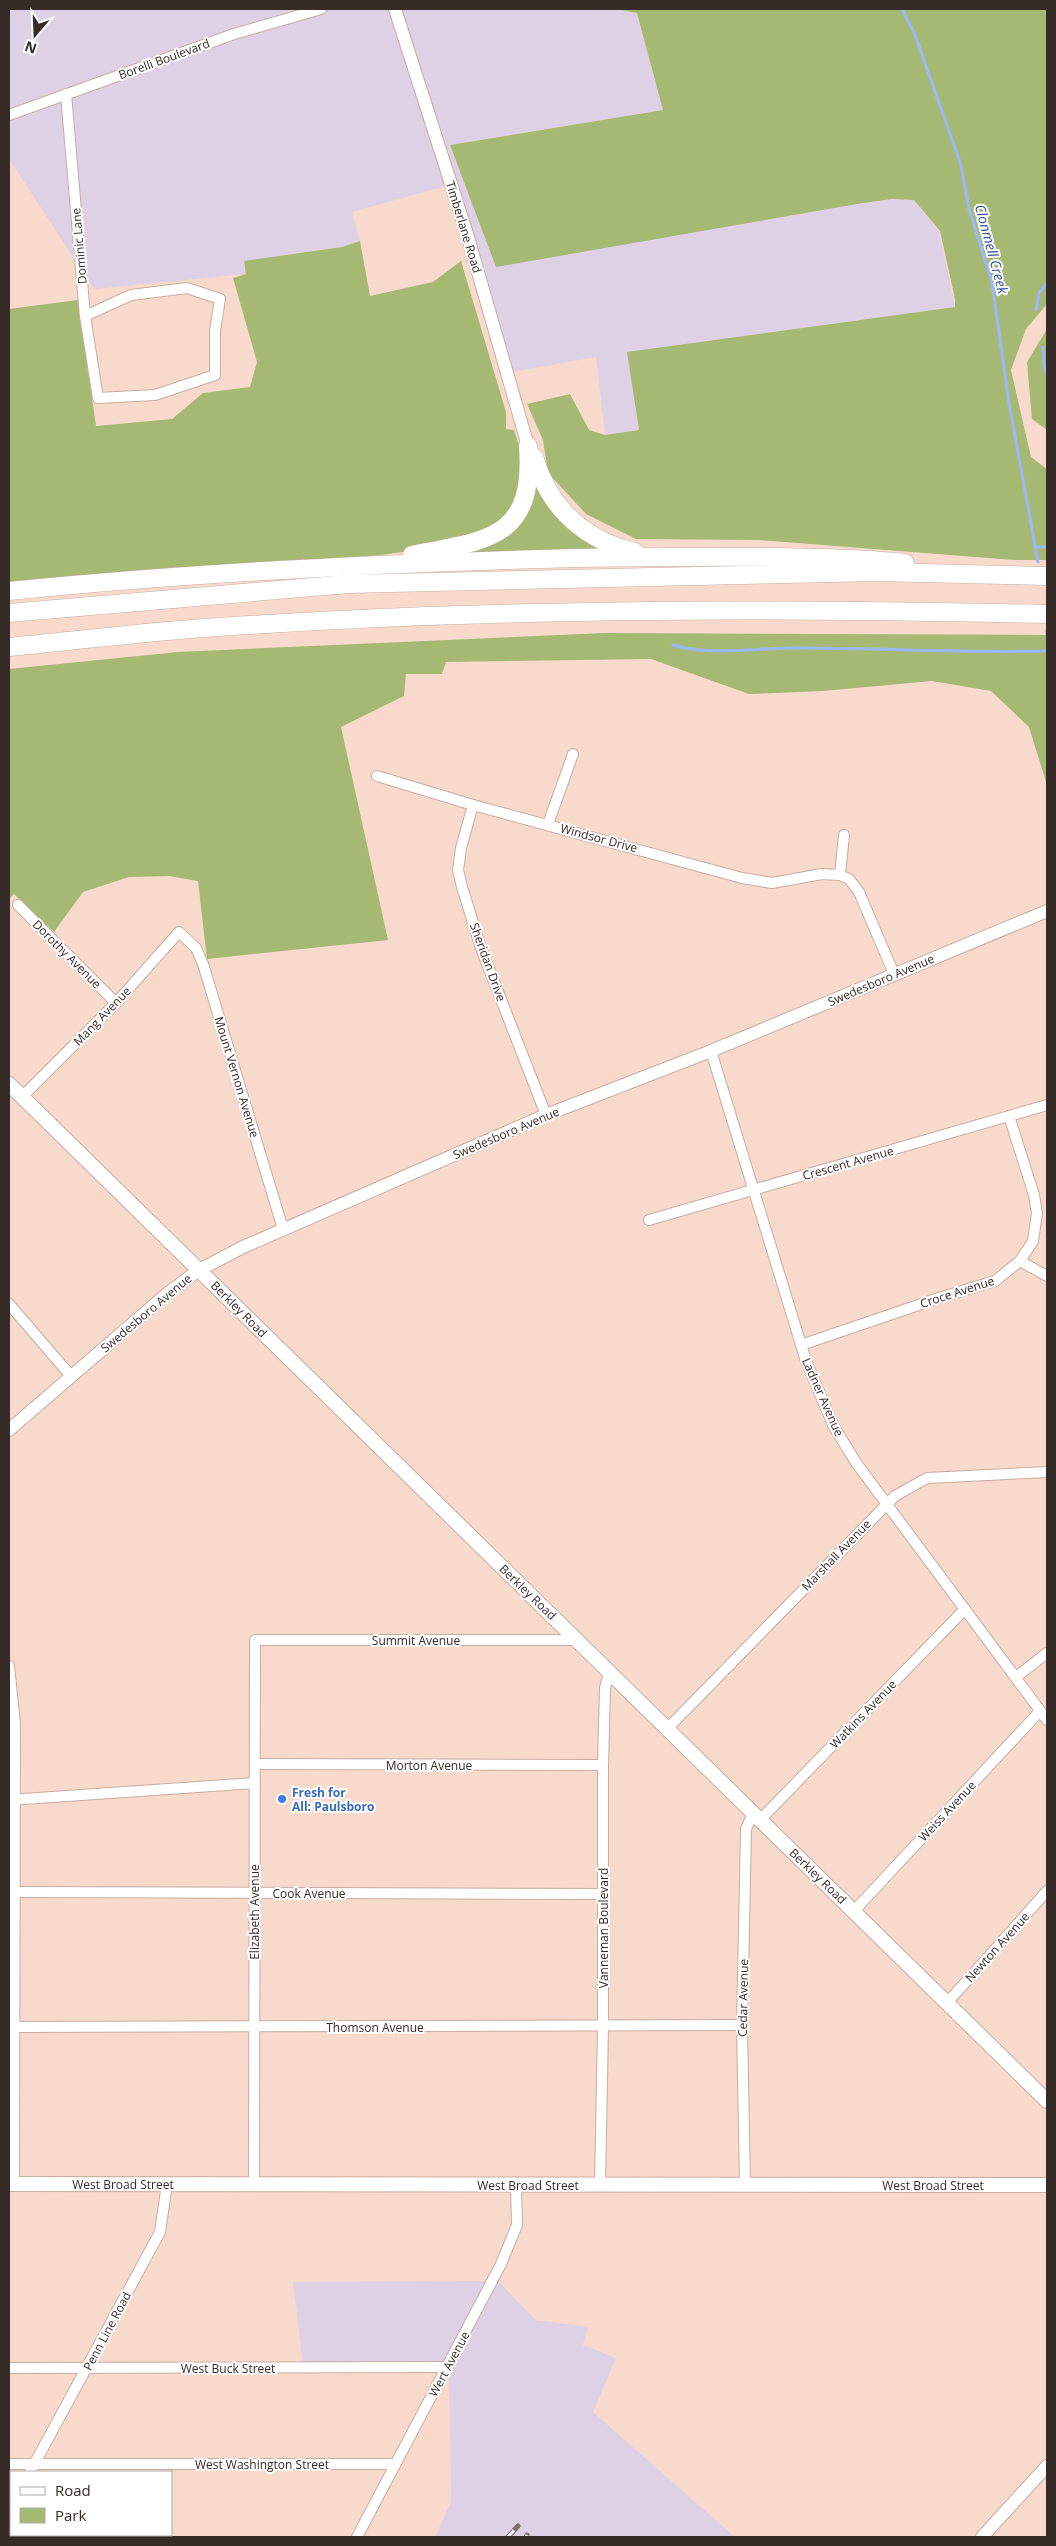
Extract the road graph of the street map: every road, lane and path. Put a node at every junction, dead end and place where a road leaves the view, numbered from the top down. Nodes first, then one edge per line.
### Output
1 (321, 9) edge
2 (395, 9) edge
3 (66, 94) junction
4 (9, 115) edge
5 (85, 316) junction
6 (528, 446) junction
7 (654, 557) junction
8 (364, 565) junction
9 (987, 575) junction
10 (1047, 576) edge
11 (9, 591) edge
12 (9, 613) edge
13 (1047, 614) edge
14 (190, 629) junction
15 (9, 647) edge
16 (9, 656) edge
17 (573, 754) dead end
18 (377, 776) dead end
19 (473, 805) junction
20 (548, 824) junction
21 (844, 835) dead end
22 (840, 875) junction
23 (18, 905) dead end
24 (1047, 911) edge
25 (179, 932) joint
26 (894, 974) junction
27 (116, 1002) junction
28 (711, 1050) junction
29 (9, 1084) edge
30 (22, 1097) junction
31 (1047, 1105) edge
32 (546, 1115) junction
33 (1009, 1116) junction
34 (754, 1191) junction
35 (648, 1220) dead end
36 (283, 1229) junction
37 (1020, 1261) junction
38 (199, 1270) junction
39 (1047, 1276) edge
40 (9, 1304) edge
41 (801, 1346) junction
42 (71, 1376) junction
43 (9, 1430) edge
44 (1047, 1472) edge
45 (887, 1503) junction
46 (965, 1609) junction
47 (255, 1640) joint
48 (577, 1640) junction
49 (1047, 1653) edge
50 (9, 1666) edge
51 (610, 1672) junction
52 (1016, 1678) junction
53 (1040, 1711) junction
54 (1047, 1720) edge
55 (668, 1728) junction
56 (255, 1764) junction
57 (603, 1766) junction
58 (255, 1783) junction
59 (11, 1800) edge
60 (757, 1817) junction
61 (1047, 1891) edge
62 (15, 1892) junction
63 (254, 1893) junction
64 (603, 1894) junction
65 (854, 1911) junction
66 (947, 2003) junction
67 (742, 2025) junction
68 (254, 2026) junction
69 (12, 2027) edge
70 (603, 2027) junction
71 (1045, 2094) edge
72 (11, 2184) edge
73 (167, 2184) junction
74 (254, 2184) junction
75 (600, 2184) junction
76 (516, 2185) junction
77 (745, 2185) junction
78 (1047, 2185) edge
79 (9, 2368) edge
80 (87, 2368) junction
81 (448, 2368) junction
82 (9, 2464) edge
83 (395, 2464) junction
84 (1047, 2466) edge
85 (32, 2468) edge
86 (357, 2537) edge
87 (982, 2537) edge

1 - 3 street, Borelli Boulevard
2 - 6 street, Timberlane Road
3 - 4 street, Borelli Boulevard
3 - 5 street, Dominic Lane
5 - 5 street, Dominic Lane
6 - 7 highway
6 - 8 highway
7 - 8 highway
7 - 9 highway
8 - 11 highway
9 - 10 highway
9 - 12 highway
13 - 14 highway
14 - 15 highway
14 - 16 highway
17 - 20 street
18 - 19 street, Windsor Drive
19 - 20 street, Windsor Drive
19 - 32 street, Sheridan Drive
20 - 22 street, Windsor Drive
21 - 22 street
22 - 26 street
23 - 27 street, Dorothy Avenue
24 - 26 street, Swedesboro Avenue
25 - 27 street, Mang Avenue
25 - 36 street, Mount Vernon Avenue
26 - 28 street, Swedesboro Avenue
27 - 30 street, Mang Avenue
28 - 32 street, Swedesboro Avenue
28 - 34 street, Ladner Avenue
29 - 30 main road, Berkley Road
30 - 38 main road, Berkley Road
31 - 33 street, Crescent Avenue
32 - 36 street, Swedesboro Avenue
33 - 34 street, Crescent Avenue
33 - 37 street, Croce Avenue
34 - 35 street, Crescent Avenue
34 - 41 street, Ladner Avenue
36 - 38 street, Swedesboro Avenue
37 - 39 street
37 - 41 street, Croce Avenue
38 - 42 street, Swedesboro Avenue
38 - 48 main road, Berkley Road
40 - 42 street
41 - 45 street, Ladner Avenue
42 - 43 street, Swedesboro Avenue
44 - 45 street, Marshall Avenue
45 - 46 street, Ladner Avenue
45 - 55 street, Marshall Avenue
46 - 52 street, Ladner Avenue
46 - 60 street, Watkins Avenue
47 - 48 street, Summit Avenue
47 - 56 street, Elizabeth Avenue
48 - 51 main road, Berkley Road
49 - 52 street
50 - 59 street
51 - 55 main road, Berkley Road
51 - 57 street, Vanneman Boulevard
52 - 53 street, Ladner Avenue
53 - 54 street, Ladner Avenue
53 - 65 street, Weiss Avenue
55 - 60 main road, Berkley Road
56 - 57 street, Morton Avenue
56 - 58 street, Elizabeth Avenue
57 - 64 street, Vanneman Boulevard
58 - 59 street
58 - 63 street, Elizabeth Avenue
59 - 62 street
60 - 65 main road, Berkley Road
60 - 67 street, Cedar Avenue
61 - 66 street, Newton Avenue
62 - 63 street, Cook Avenue
62 - 69 street
63 - 64 street, Cook Avenue
63 - 68 street, Elizabeth Avenue
64 - 70 street, Vanneman Boulevard
65 - 66 main road, Berkley Road
66 - 71 main road, Berkley Road
67 - 70 street, Thomson Avenue
67 - 77 street, Cedar Avenue
68 - 69 street, Thomson Avenue
68 - 70 street, Thomson Avenue
68 - 74 street, Elizabeth Avenue
69 - 72 street
70 - 75 street, Vanneman Boulevard
72 - 73 main road, West Broad Street
73 - 74 main road, West Broad Street
73 - 80 street, Penn Line Road
74 - 76 main road, West Broad Street
75 - 76 main road, West Broad Street
75 - 77 main road, West Broad Street
76 - 81 street, Wert Avenue
77 - 78 main road, West Broad Street
79 - 80 street, West Buck Street
80 - 81 street, West Buck Street
80 - 85 street, Penn Line Road
81 - 83 street, Wert Avenue
82 - 85 street, West Washington Street
83 - 85 street, West Washington Street
83 - 86 street, Wert Avenue
84 - 87 street

